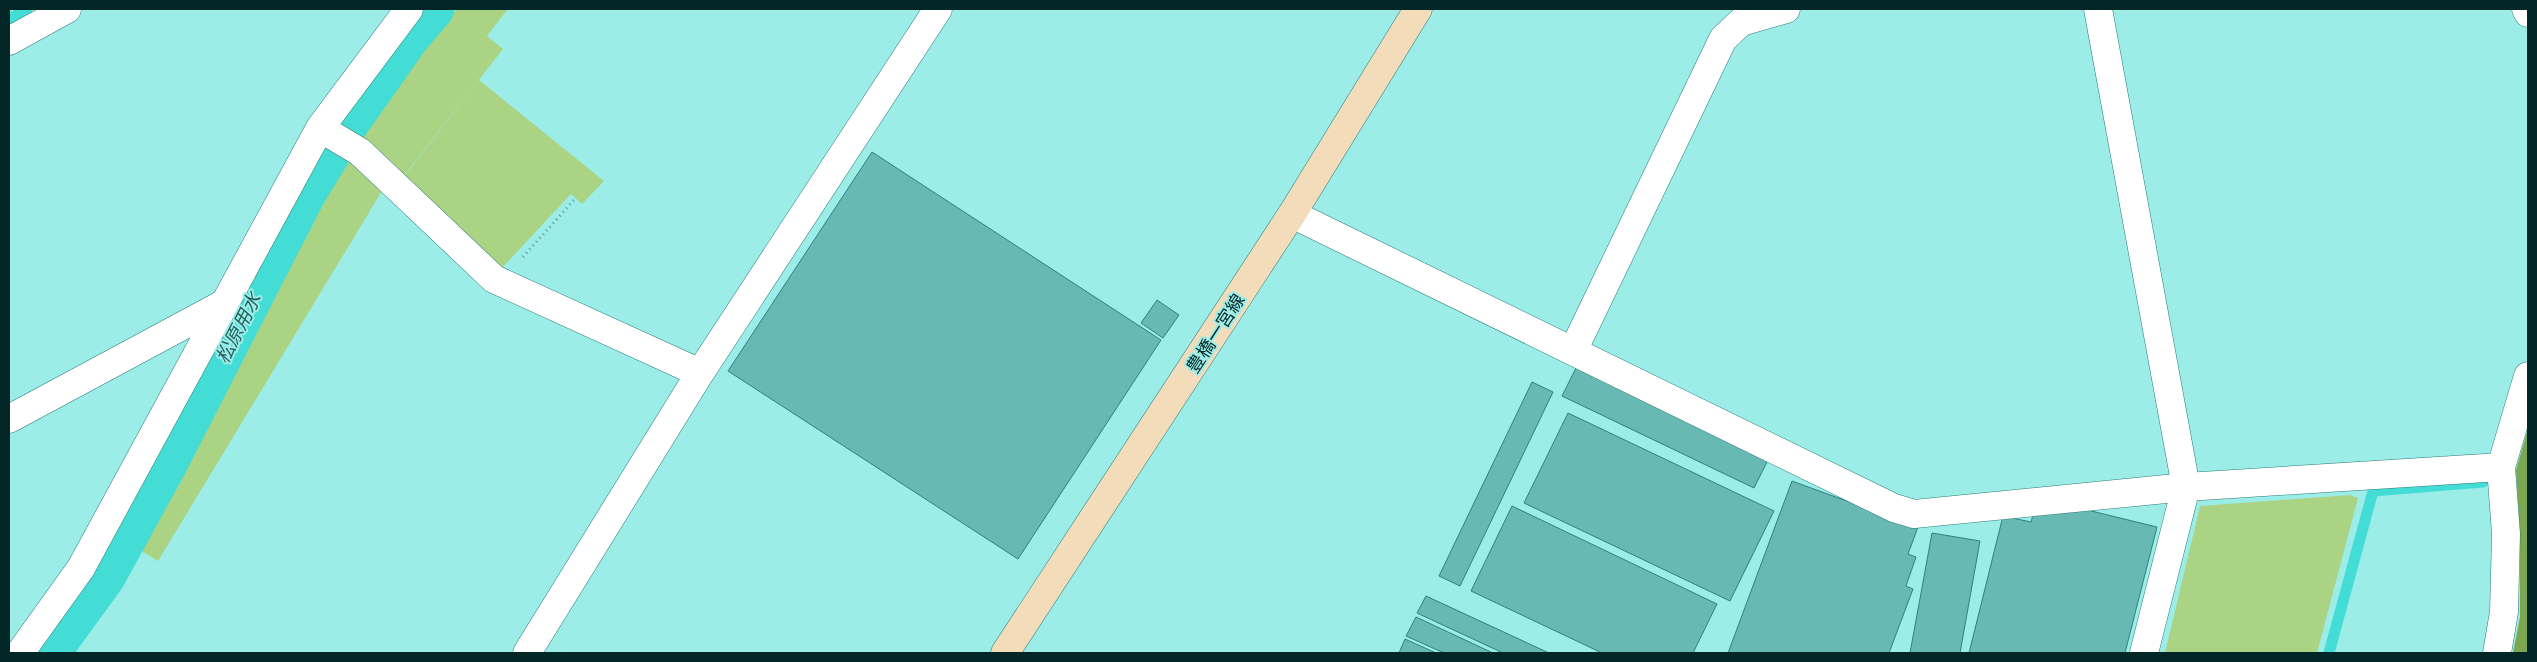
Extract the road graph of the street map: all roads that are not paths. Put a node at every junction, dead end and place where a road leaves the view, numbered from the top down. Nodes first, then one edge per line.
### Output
1 (67, 9) edge
2 (409, 9) edge
3 (938, 9) edge
4 (1418, 9) edge
5 (1786, 9) edge
6 (2098, 9) edge
7 (2526, 9) edge
8 (2528, 13) edge
9 (9, 41) edge
10 (320, 128) junction
11 (1292, 214) junction
12 (223, 304) junction
13 (1573, 351) junction
14 (700, 373) junction
15 (2528, 376) edge
16 (9, 419) edge
17 (2501, 468) junction
18 (2186, 487) junction
19 (20, 653) edge
20 (527, 653) edge
21 (1005, 653) edge
22 (2144, 653) edge
23 (2497, 653) edge

1 - 9 street
2 - 10 street
3 - 14 street
4 - 11 main road, 豊橋一宮線
5 - 13 street
6 - 18 street
7 - 8 street
10 - 12 street
10 - 14 street
11 - 13 street
11 - 21 main road, 豊橋一宮線
12 - 16 street
12 - 19 street
13 - 18 street
14 - 20 street
15 - 17 street
17 - 18 street
17 - 23 street
18 - 22 street

